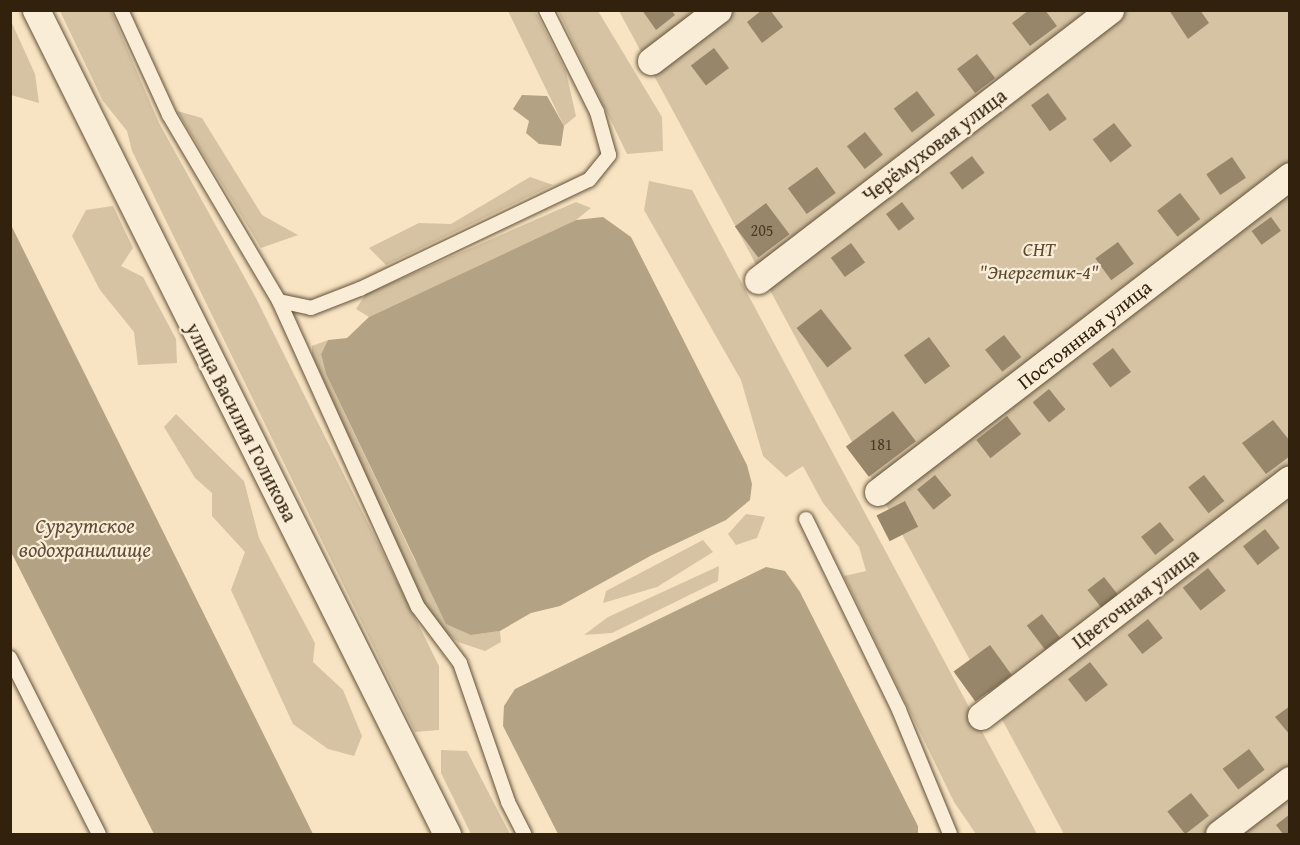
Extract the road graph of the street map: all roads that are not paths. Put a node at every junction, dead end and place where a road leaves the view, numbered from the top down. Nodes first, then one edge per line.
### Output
1 (36, 10) edge
2 (121, 10) edge
3 (546, 10) edge
4 (718, 10) edge
5 (1110, 10) edge
6 (651, 61) dead end
7 (1290, 176) edge
8 (758, 280) dead end
9 (279, 301) junction
10 (1290, 479) edge
11 (878, 492) dead end
12 (806, 519) dead end
13 (10, 658) edge
14 (981, 716) dead end
15 (1290, 780) edge
16 (99, 834) edge
17 (447, 834) edge
18 (524, 834) edge
19 (950, 834) edge
20 (1220, 834) edge

1 - 17 street, улица Василия Голикова
2 - 9 lane
3 - 9 lane
4 - 6 street
5 - 8 street, Черёмуховая улица
7 - 11 street, Постоянная улица
9 - 18 lane
10 - 14 street, Цветочная улица
12 - 19 lane
13 - 16 lane
15 - 20 street

